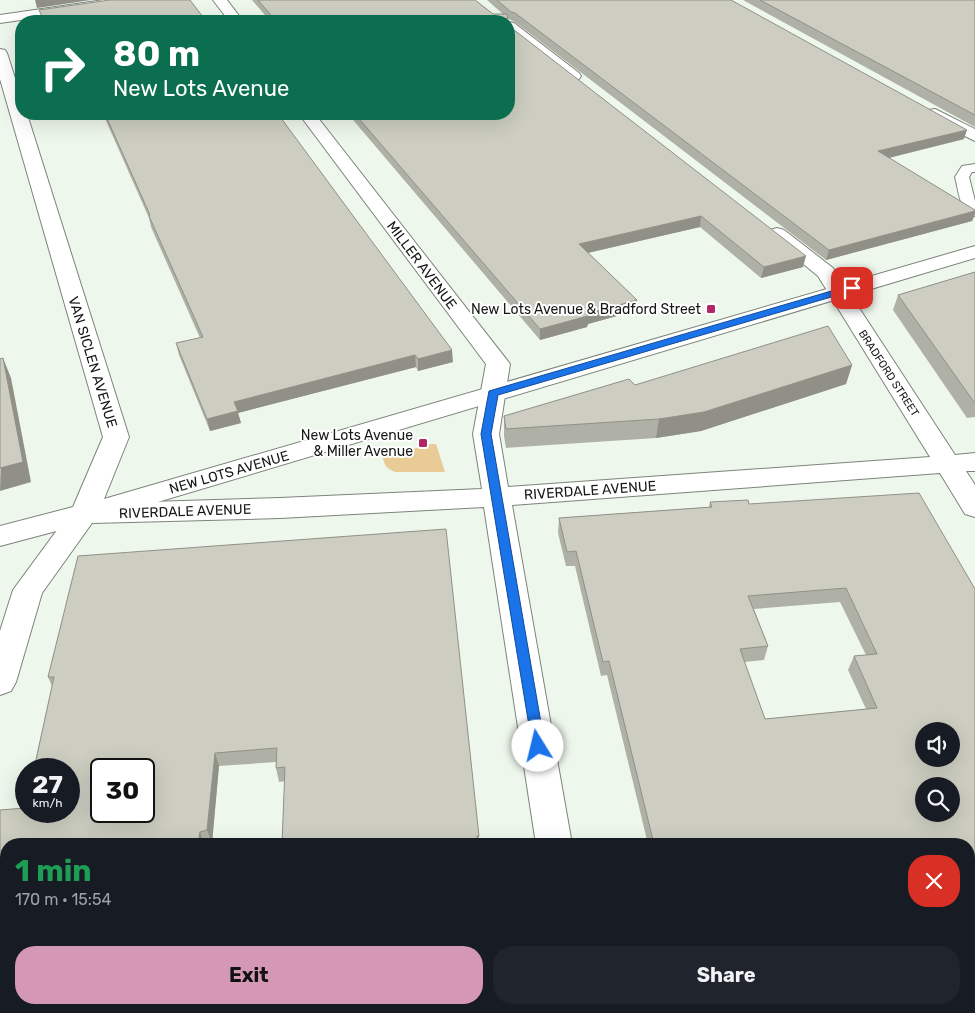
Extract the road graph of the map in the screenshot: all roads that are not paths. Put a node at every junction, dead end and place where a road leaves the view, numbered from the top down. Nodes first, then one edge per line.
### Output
1 (133, 0) edge
2 (220, 0) edge
3 (22, 15) edge
4 (231, 15) edge
5 (15, 16) edge
6 (0, 18) edge
7 (515, 31) edge
8 (0, 53) edge
9 (588, 88) edge
10 (15, 103) edge
11 (924, 108) edge
12 (20, 120) edge
13 (312, 120) edge
14 (975, 136) edge
15 (975, 168) edge
16 (975, 212) edge
17 (762, 222) edge
18 (975, 252) edge
19 (838, 292) junction
20 (493, 393) junction
21 (975, 462) edge
22 (947, 465) junction
23 (497, 496) junction
24 (975, 507) edge
25 (84, 514) junction
26 (0, 536) edge
27 (0, 682) edge
28 (553, 838) edge

1 - 3 street
2 - 4 street
5 - 6 street
7 - 9 street
8 - 10 street, VAN SICLEN AVENUE
11 - 14 street
12 - 25 street, VAN SICLEN AVENUE
13 - 20 street, MILLER AVENUE
15 - 16 lane
17 - 19 street, BRADFORD STREET
18 - 19 street, NEW LOTS AVENUE
19 - 20 street, NEW LOTS AVENUE
19 - 22 street, BRADFORD STREET
20 - 23 street, MILLER AVENUE
20 - 25 street, NEW LOTS AVENUE
21 - 22 street, RIVERDALE AVENUE
22 - 23 street, RIVERDALE AVENUE
22 - 24 street, BRADFORD STREET
23 - 25 street, RIVERDALE AVENUE
23 - 28 street, MILLER AVENUE
25 - 26 street, NEW LOTS AVENUE
25 - 27 street, VAN SICLEN AVENUE

